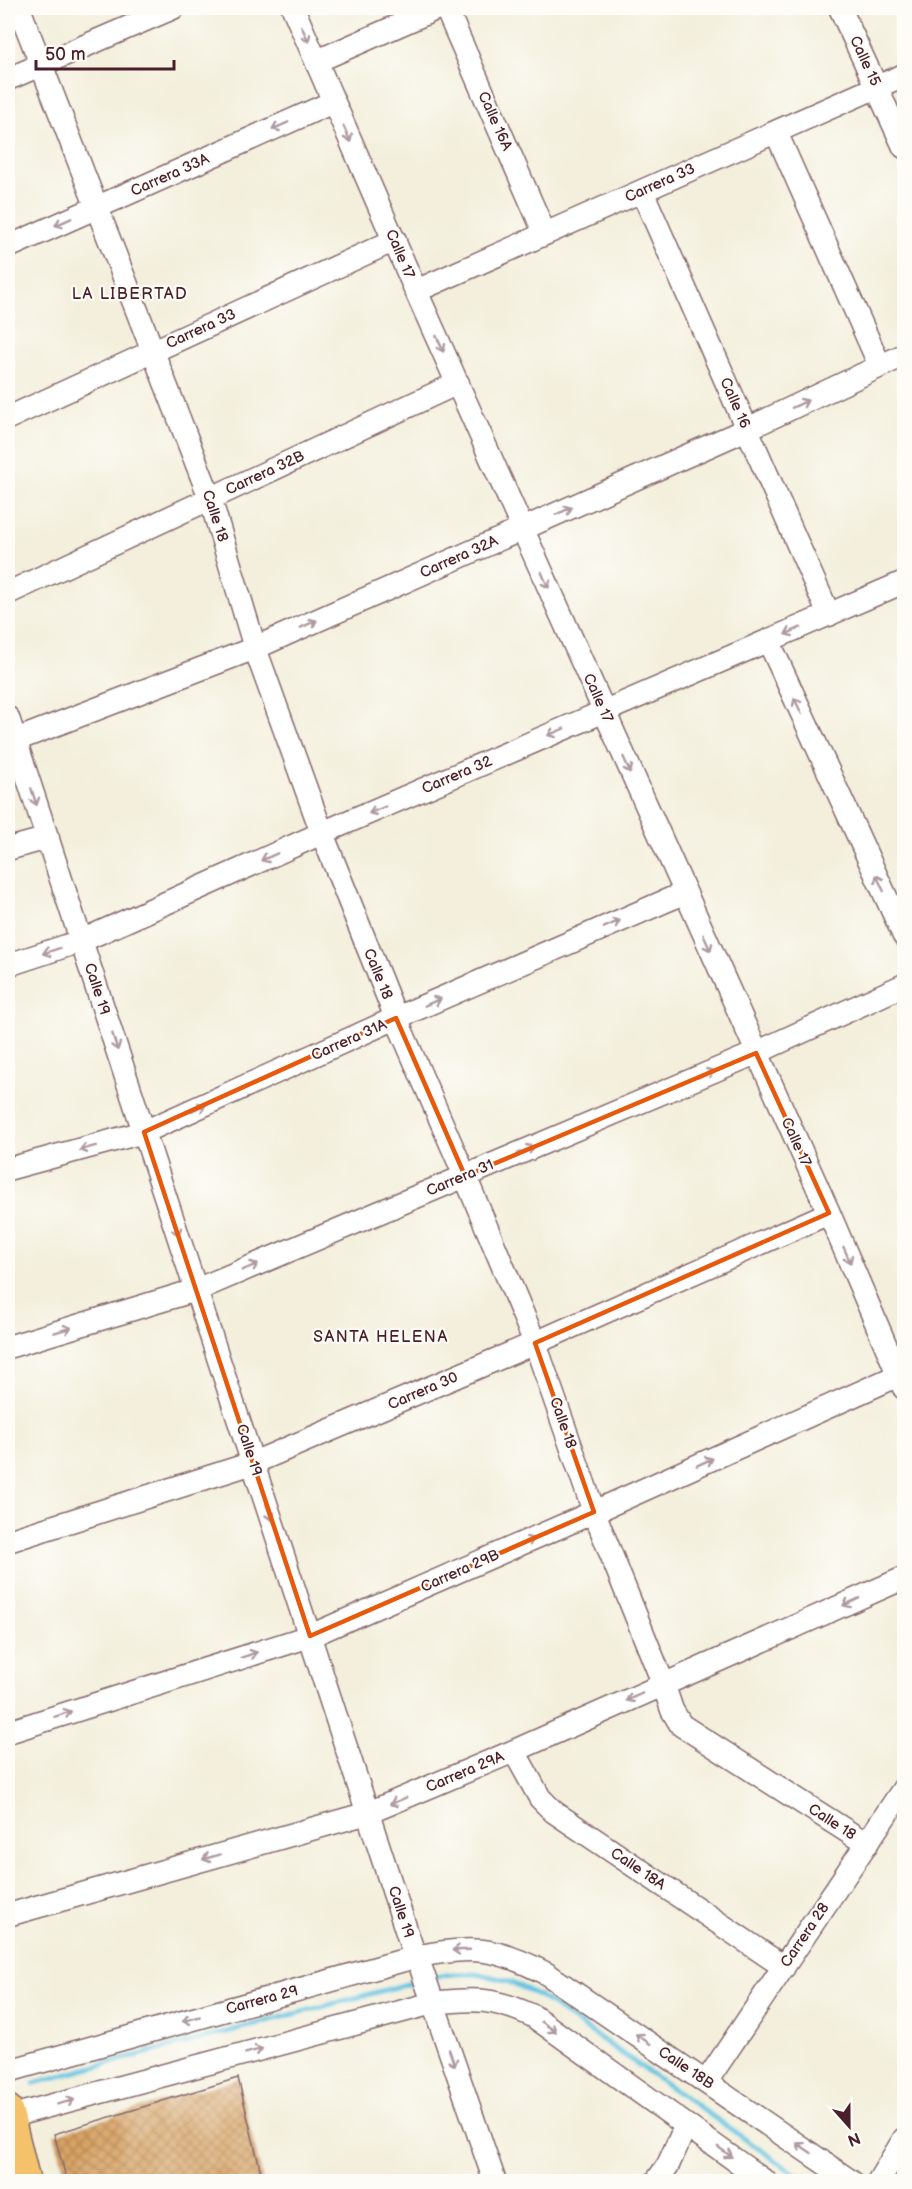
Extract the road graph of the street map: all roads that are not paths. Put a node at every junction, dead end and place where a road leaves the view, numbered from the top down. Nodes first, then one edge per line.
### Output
1 (19, 8) edge
2 (173, 8) edge
3 (293, 8) edge
4 (438, 8) edge
5 (446, 8) edge
6 (840, 8) edge
7 (318, 61) junction
8 (41, 63) junction
9 (904, 75) edge
10 (8, 79) edge
11 (877, 87) junction
12 (333, 102) junction
13 (776, 132) junction
14 (904, 147) edge
15 (642, 191) junction
16 (96, 208) junction
17 (545, 234) junction
18 (394, 240) junction
19 (8, 247) edge
20 (416, 291) junction
21 (154, 351) junction
22 (904, 355) edge
23 (880, 366) junction
24 (458, 383) junction
25 (8, 418) edge
26 (747, 429) junction
27 (210, 498) junction
28 (522, 529) junction
29 (904, 582) edge
30 (8, 593) edge
31 (829, 615) junction
32 (769, 642) junction
33 (255, 648) junction
34 (604, 712) junction
35 (8, 718) edge
36 (12, 742) edge
37 (322, 833) junction
38 (48, 838) junction
39 (8, 849) edge
40 (684, 893) junction
41 (904, 936) edge
42 (81, 941) junction
43 (8, 965) edge
44 (904, 986) edge
45 (396, 1018) junction
46 (756, 1053) junction
47 (144, 1132) junction
48 (8, 1169) edge
49 (465, 1176) junction
50 (829, 1213) junction
51 (196, 1290) junction
52 (535, 1343) junction
53 (8, 1347) edge
54 (902, 1381) edge
55 (253, 1463) junction
56 (594, 1512) junction
57 (8, 1541) edge
58 (904, 1578) edge
59 (310, 1636) junction
60 (663, 1683) junction
61 (8, 1732) edge
62 (514, 1751) junction
63 (904, 1788) edge
64 (368, 1813) junction
65 (867, 1844) junction
66 (8, 1914) edge
67 (518, 1959) joint
68 (418, 1961) junction
69 (784, 1967) junction
70 (431, 1996) junction
71 (8, 2071) edge
72 (706, 2082) junction
73 (8, 2114) edge
74 (686, 2125) junction
75 (904, 2139) edge
76 (27, 2181) edge
77 (495, 2181) edge
78 (656, 2181) edge
79 (766, 2181) edge
80 (852, 2181) edge
81 (878, 2181) edge

1 - 8 street, Calle 18
2 - 8 street
3 -> 7 street, Calle 17
4 - 7 street
5 - 17 street, Calle 16A
6 - 11 street, Calle 15
7 - 12 street, Calle 17
8 - 10 street
8 - 16 street, Calle 18
9 - 11 street, Carrera 33
11 - 13 street, Carrera 33
11 - 14 street, Calle 15
12 -> 16 street, Carrera 33A
12 -> 18 street, Calle 17
13 - 15 street, Carrera 33
13 - 23 street
15 - 17 street, Carrera 33
15 - 26 street, Calle 16
16 -> 19 street, Carrera 33A
16 - 21 street, Calle 18
17 - 20 street, Carrera 33
18 - 20 street, Calle 17
18 - 21 street, Carrera 33
20 -> 24 street, Calle 17
21 - 25 street, Carrera 33
21 - 27 street, Calle 18
22 - 23 street, Carrera 32A
26 -> 23 street, Carrera 32A
24 - 27 street, Carrera 32B
24 - 28 street, Calle 17
28 -> 26 street, Carrera 32A
26 - 31 street, Calle 16
27 - 30 street, Carrera 32B
27 - 33 street, Calle 18
33 -> 28 street, Carrera 32A
28 -> 34 street, Calle 17
29 - 31 street, Carrera 32
31 -> 32 street, Carrera 32
32 - 34 street, Carrera 32
41 -> 32 street
33 - 36 street, Carrera 32A
33 - 37 street, Calle 18
34 -> 37 street, Carrera 32
34 -> 40 street, Calle 17
35 - 36 street, Calle 19
36 -> 38 street, Calle 19
37 -> 42 street, Carrera 32
37 - 45 street, Calle 18
38 - 39 street
38 - 42 street, Calle 19
45 -> 40 street, Carrera 31A
40 -> 46 street, Calle 17
42 -> 43 street, Carrera 32
42 -> 47 street, Calle 19
44 - 46 street, Carrera 31
47 -> 45 street, Carrera 31A
45 - 49 street, Calle 18
49 -> 46 street, Carrera 31
46 - 50 street, Calle 17
47 -> 48 street, Carrera 31A
47 -> 51 street, Calle 19
51 -> 49 street, Carrera 31
49 - 52 street, Calle 18
50 - 52 street, Carrera 30
50 -> 54 street, Calle 17
53 -> 51 street, Carrera 31
51 - 55 street, Calle 19
52 - 55 street, Carrera 30
52 - 56 street, Calle 18
56 -> 54 street, Carrera 29B
55 - 57 street, Carrera 30
55 -> 59 street, Calle 19
59 -> 56 street, Carrera 29B
56 - 60 street, Calle 18
58 -> 60 street, Carrera 29A
61 -> 59 street, Carrera 29B
59 - 64 street, Calle 19
60 -> 62 street, Carrera 29A
60 - 65 street, Calle 18
62 -> 64 street, Carrera 29A
62 - 69 street, Calle 18A
63 - 65 street, Carrera 28
64 -> 66 street, Carrera 29A
64 - 68 street, Calle 19
65 - 69 street, Carrera 28
67 -> 68 street, Carrera 29
72 -> 67 street, Calle 18B
68 - 70 street, Calle 19
68 -> 71 street, Carrera 29
69 - 72 street, Carrera 28
73 -> 70 street
70 -> 74 street
70 -> 77 street, Calle 19
80 -> 72 street, Calle 18B
73 - 76 main road
74 - 78 street
74 -> 79 street
75 - 81 street

